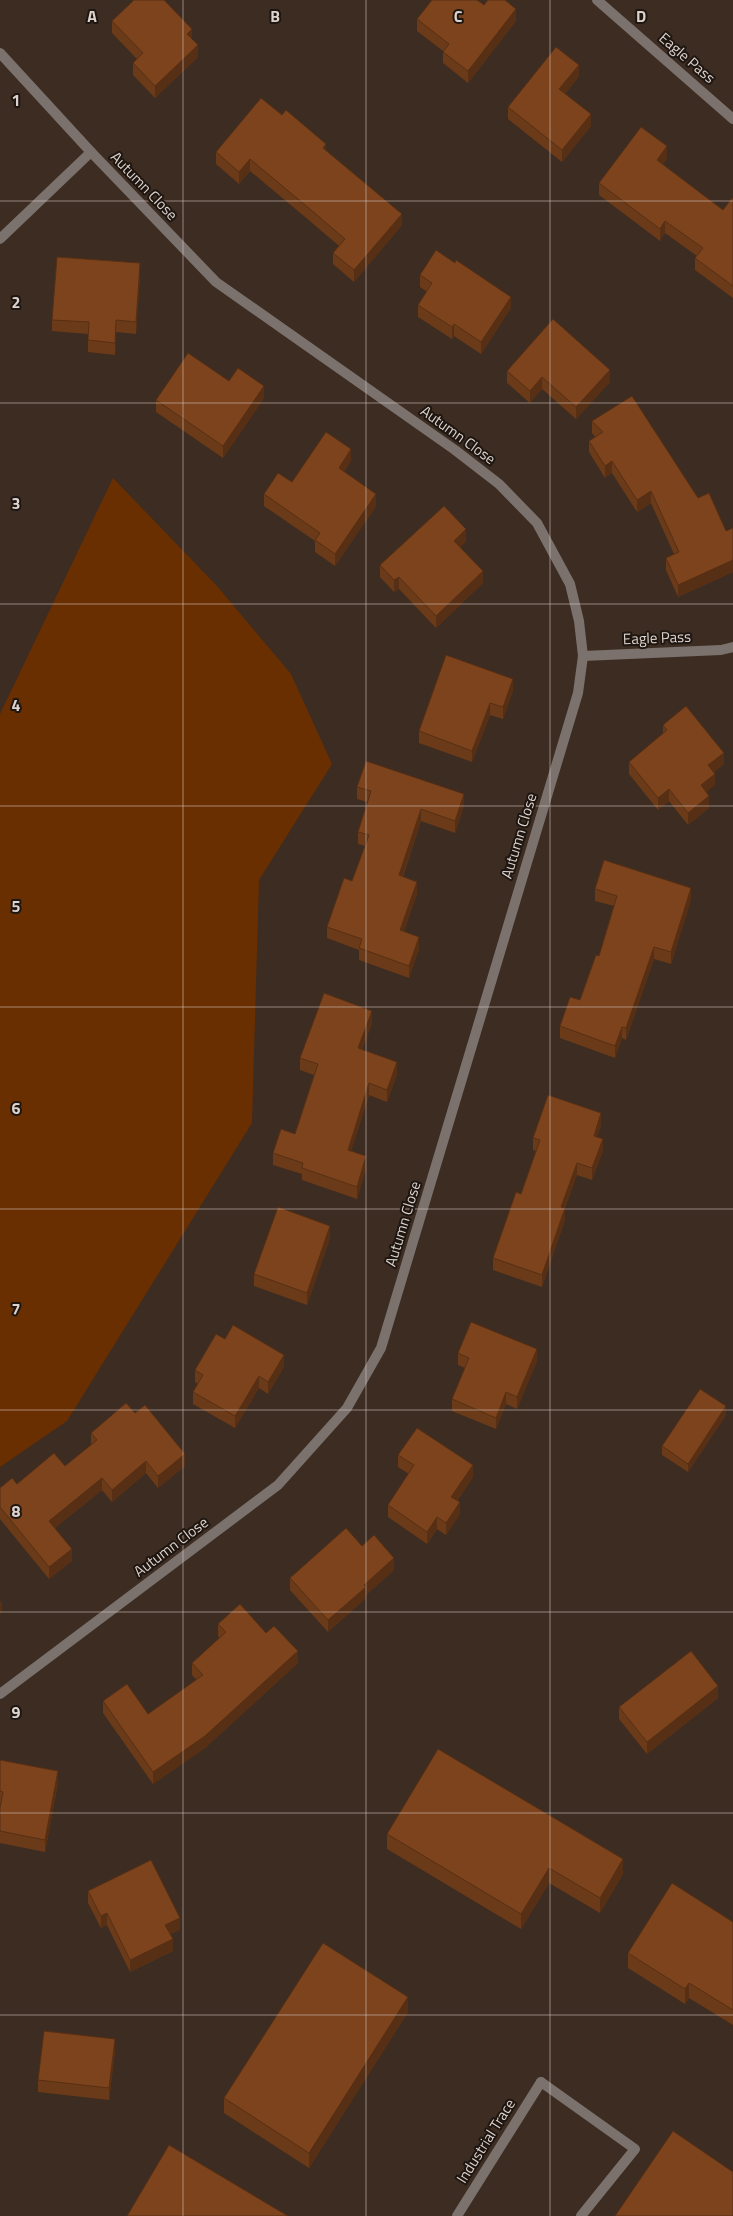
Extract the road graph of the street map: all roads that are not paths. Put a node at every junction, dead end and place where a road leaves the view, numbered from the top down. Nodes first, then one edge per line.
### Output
1 (598, 0) edge
2 (0, 53) edge
3 (733, 119) edge
4 (91, 152) junction
5 (0, 239) edge
6 (733, 647) edge
7 (583, 656) junction
8 (0, 1694) edge
9 (457, 2216) edge
10 (581, 2216) edge

1 - 3 street, Eagle Pass
2 - 4 street, Autumn Close
4 - 5 street
4 - 7 street, Autumn Close
6 - 7 street, Eagle Pass
7 - 8 street, Autumn Close
9 - 10 street, Industrial Trace

